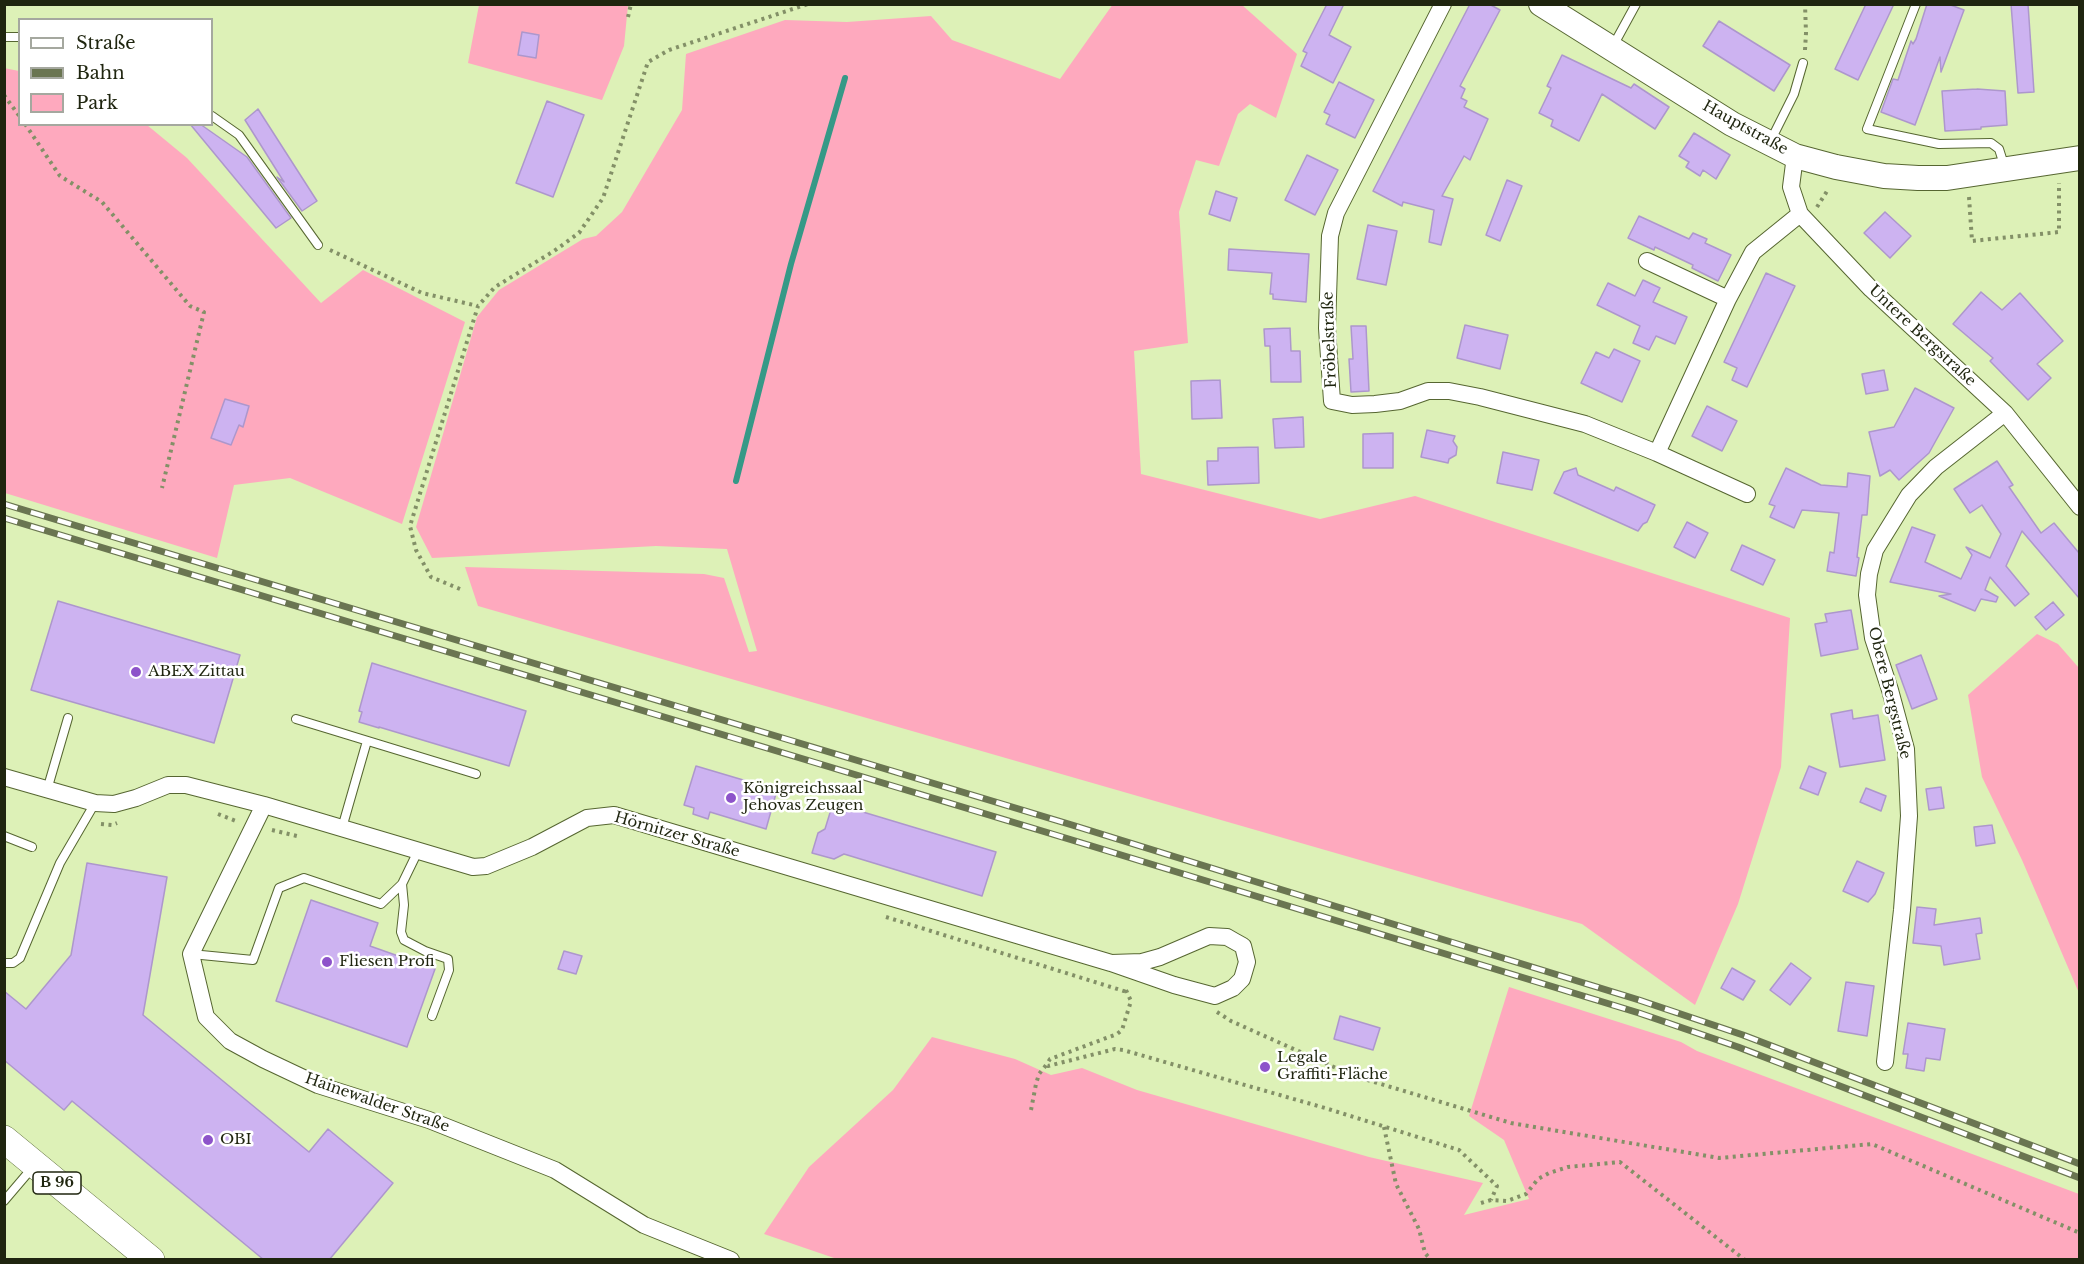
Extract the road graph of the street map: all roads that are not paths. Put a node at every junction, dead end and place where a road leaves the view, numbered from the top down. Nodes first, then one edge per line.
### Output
1 (1443, 4) edge
2 (1541, 4) edge
3 (1636, 4) edge
4 (1916, 4) edge
5 (1612, 49) junction
6 (1803, 63) road end
7 (213, 117) edge
8 (1769, 143) junction
9 (1795, 156) junction
10 (2079, 158) edge
11 (2005, 169) junction
12 (1800, 214) junction
13 (318, 245) road end
14 (1647, 261) dead end
15 (1728, 299) junction
16 (2005, 413) junction
17 (1657, 453) junction
18 (1747, 494) dead end
19 (2079, 507) edge
20 (68, 718) dead end
21 (296, 719) dead end
22 (367, 741) junction
23 (476, 774) dead end
24 (4, 777) edge
25 (47, 790) junction
26 (95, 803) junction
27 (264, 805) junction
28 (342, 828) junction
29 (4, 836) edge
30 (32, 847) dead end
31 (418, 851) junction
32 (402, 884) junction
33 (191, 954) junction
34 (4, 963) edge
35 (1111, 963) junction
36 (432, 1017) dead end
37 (1885, 1062) dead end
38 (4, 1139) edge
39 (35, 1164) junction
40 (4, 1201) edge
41 (151, 1260) edge
42 (731, 1260) edge

1 - 17 street, Fröbelstraße
2 - 5 main road, Hauptstraße
3 - 5 lane
4 - 11 lane
5 - 8 main road, Hauptstraße
6 - 8 lane
7 - 13 lane
8 - 9 main road, Hauptstraße
9 - 11 main road, Hauptstraße
9 - 12 street, Untere Bergstraße
10 - 11 main road, Hauptstraße
12 - 15 street
12 - 16 street, Untere Bergstraße
14 - 15 street
15 - 17 street
16 - 19 street, Untere Bergstraße
16 - 37 street, Obere Bergstraße
17 - 18 street, Fröbelstraße
20 - 25 lane
21 - 22 lane
22 - 23 lane
22 - 28 lane
24 - 25 street, Hörnitzer Straße
25 - 26 street, Hörnitzer Straße
26 - 27 street, Hörnitzer Straße
26 - 34 lane
27 - 28 street, Hörnitzer Straße
27 - 33 street
28 - 31 street, Hörnitzer Straße
29 - 30 lane
31 - 32 lane
31 - 35 street, Hörnitzer Straße
32 - 33 lane
32 - 36 lane
33 - 42 street, Hainewalder Straße
35 - 35 street, Hörnitzer Straße
38 - 39 main road, B 96
39 - 40 lane
39 - 41 main road, B 96

